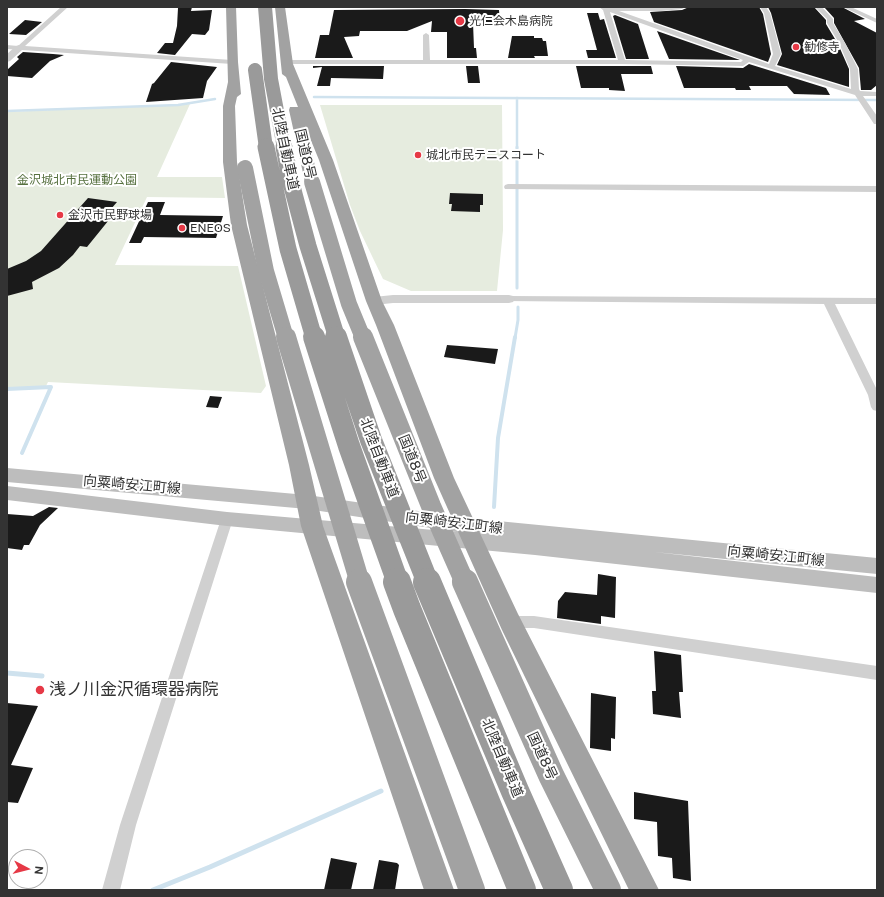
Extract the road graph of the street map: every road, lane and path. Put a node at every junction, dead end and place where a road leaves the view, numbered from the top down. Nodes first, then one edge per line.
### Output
1 (65, 7) edge
2 (231, 7) edge
3 (252, 7) edge
4 (265, 7) edge
5 (280, 7) edge
6 (682, 7) edge
7 (764, 7) edge
8 (818, 7) edge
9 (846, 7) edge
10 (603, 8) edge
11 (877, 21) edge
12 (426, 35) dead end
13 (7, 47) edge
14 (19, 48) junction
15 (7, 59) edge
16 (748, 59) junction
17 (286, 62) junction
18 (622, 62) junction
19 (427, 63) junction
20 (771, 67) junction
21 (232, 72) junction
22 (877, 94) edge
23 (860, 97) junction
24 (877, 122) edge
25 (514, 187) dead end
26 (877, 189) edge
27 (509, 299) joint
28 (374, 301) junction
29 (828, 301) junction
30 (877, 301) edge
31 (877, 407) edge
32 (7, 475) edge
33 (7, 493) edge
34 (307, 502) junction
35 (227, 519) junction
36 (312, 526) junction
37 (470, 534) junction
38 (877, 566) edge
39 (877, 585) edge
40 (510, 622) junction
41 (877, 673) edge
42 (111, 890) edge
43 (439, 890) edge
44 (472, 890) edge
45 (522, 890) edge
46 (559, 890) edge
47 (608, 890) edge
48 (644, 890) edge

1 - 14 street
2 - 21 highway
3 - 45 highway, 北陸自動車道, bridge
4 - 46 highway, 北陸自動車道, bridge
5 - 17 highway, 国道8号
6 - 10 street
7 - 20 street
8 - 23 street
9 - 11 street
10 - 16 street
10 - 18 street
12 - 19 street
13 - 14 street
14 - 15 street
14 - 21 street
16 - 18 street
16 - 20 street
17 - 19 street
17 - 28 highway
17 - 47 highway, 国道8号, bridge
18 - 19 street
20 - 23 street
21 - 34 highway
21 - 44 highway, bridge
22 - 23 street
23 - 24 street
25 - 26 street
27 - 28 street
27 - 29 street
28 - 37 highway
29 - 30 street
29 - 31 street
32 - 34 main road, 向粟崎安江町線
33 - 35 main road, 向粟崎安江町線
34 - 36 highway
34 - 37 main road, 向粟崎安江町線
35 - 36 main road, 向粟崎安江町線
35 - 42 street
36 - 37 main road, 向粟崎安江町線
36 - 43 highway
37 - 38 main road, 向粟崎安江町線
37 - 39 main road, 向粟崎安江町線
37 - 40 highway
40 - 41 street
40 - 48 highway

